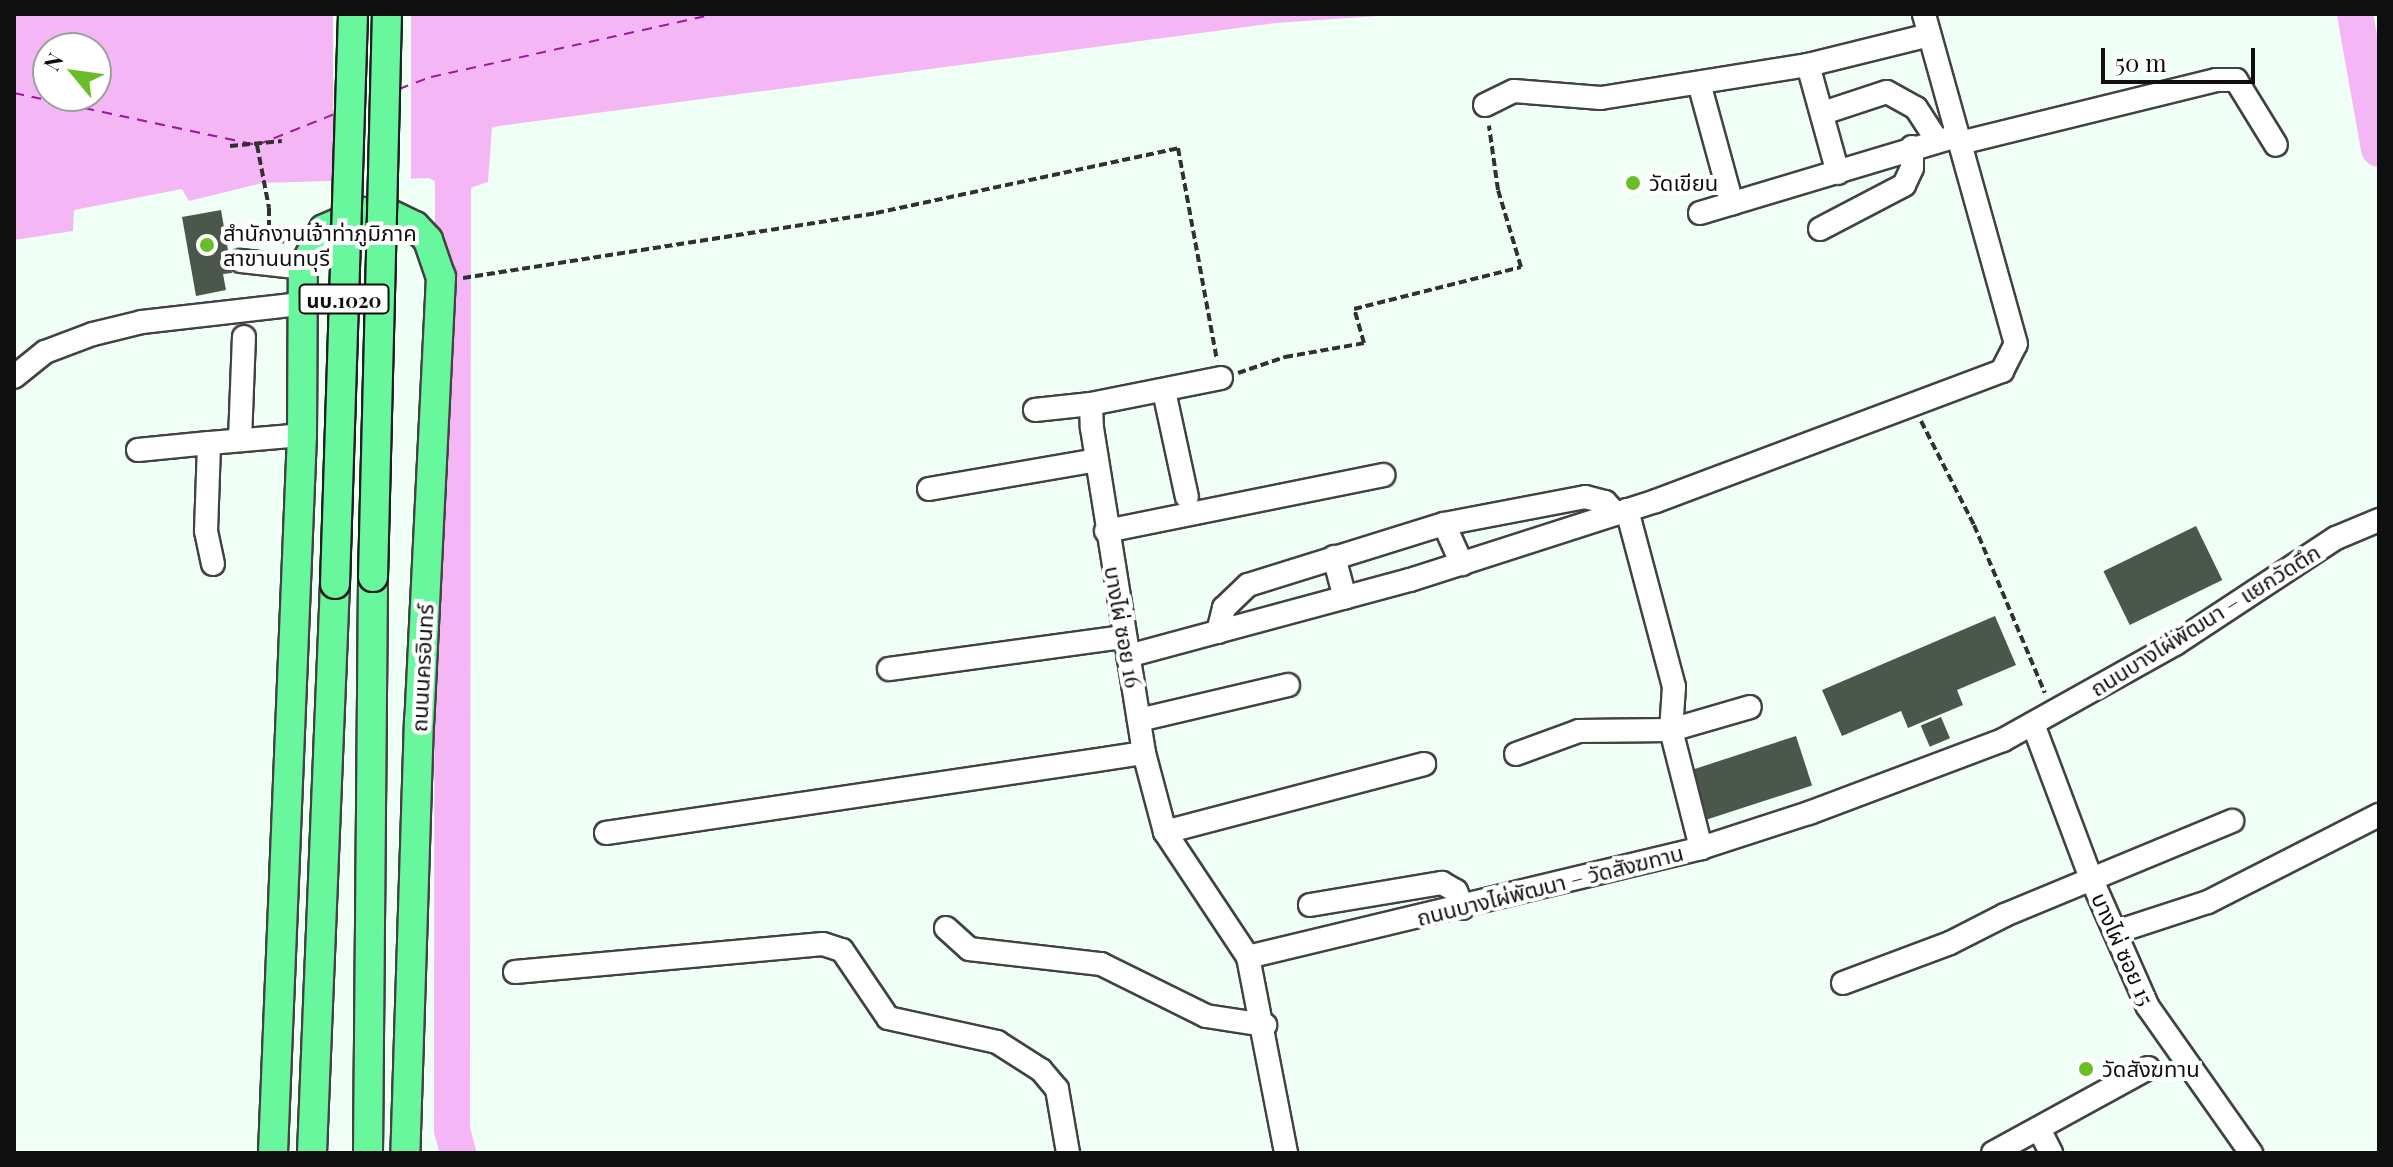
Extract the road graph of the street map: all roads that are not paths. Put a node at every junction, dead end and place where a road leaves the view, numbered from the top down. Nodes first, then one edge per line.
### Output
1 (353, 14) edge
2 (387, 14) edge
3 (1926, 24) edge
4 (1808, 65) junction
5 (1699, 83) junction
6 (1486, 112) road end
7 (1823, 113) junction
8 (1951, 139) junction
9 (2276, 145) dead end
10 (1912, 147) junction
11 (1838, 173) junction
12 (1732, 204) junction
13 (1700, 213) dead end
14 (1820, 229) dead end
15 (308, 255) junction
16 (241, 261) dead end
17 (301, 304) junction
18 (244, 337) dead end
19 (14, 377) edge
20 (1221, 378) road end
21 (1164, 391) junction
22 (1091, 404) junction
23 (1035, 410) dead end
24 (302, 435) junction
25 (240, 440) junction
26 (209, 443) junction
27 (138, 450) dead end
28 (1097, 460) junction
29 (1383, 475) dead end
30 (929, 489) dead end
31 (1187, 497) dead end
32 (1555, 504) junction
33 (1621, 512) junction
34 (2379, 520) edge
35 (1444, 524) junction
36 (1567, 527) junction
37 (1106, 531) junction
38 (1334, 557) junction
39 (213, 564) dead end
40 (1462, 564) junction
41 (1345, 598) junction
42 (1218, 632) junction
43 (1126, 646) junction
44 (889, 669) dead end
45 (1288, 685) dead end
46 (1750, 707) dead end
47 (1139, 720) junction
48 (2033, 724) junction
49 (1671, 730) junction
50 (1144, 753) junction
51 (1516, 754) dead end
52 (1424, 764) dead end
53 (2379, 815) edge
54 (2232, 821) dead end
55 (1165, 832) junction
56 (606, 833) dead end
57 (1701, 848) junction
58 (2091, 878) junction
59 (1310, 905) dead end
60 (1463, 908) junction
61 (946, 928) dead end
62 (2116, 932) junction
63 (1248, 957) junction
64 (515, 972) dead end
65 (1843, 983) dead end
66 (1265, 1025) junction
67 (2148, 1068) dead end
68 (2040, 1131) junction
69 (369, 1150) edge
70 (273, 1153) edge
71 (312, 1153) edge
72 (405, 1153) edge
73 (1068, 1153) edge
74 (1286, 1153) edge
75 (1993, 1153) edge
76 (2051, 1153) edge
77 (2251, 1153) edge

1 - 71 main road, นบ.1020, bridge
2 - 69 main road, นบ.1020, bridge
3 - 4 street
3 - 8 street
4 - 5 street
4 - 7 street
5 - 6 street
5 - 12 street
7 - 8 street
7 - 11 street
8 - 9 street
8 - 10 street
8 - 33 street
10 - 11 street
10 - 14 street
11 - 12 street
12 - 13 street
15 - 16 street
15 - 17 main road, นบ.1020
15 - 72 main road, ถนนนครอินทร์
17 - 19 street
17 - 24 main road, นบ.1020
18 - 25 street
20 - 21 street
21 - 22 street
21 - 31 street
22 - 23 street
22 - 28 street, บางไผ่ ซอย 16
24 - 25 street
24 - 70 main road, นบ.1020
25 - 26 street
26 - 27 street
26 - 39 street
28 - 30 street
28 - 37 street, บางไผ่ ซอย 16
29 - 37 street
32 - 33 street
32 - 35 street
32 - 36 street
33 - 36 street
33 - 49 street
34 - 48 street, ถนนบางไผ่พัฒนา – แยกวัดตึก
35 - 38 street
35 - 40 street
36 - 40 street
37 - 43 street, บางไผ่ ซอย 16
38 - 41 street
38 - 42 street
40 - 41 street
41 - 42 street
42 - 43 street
43 - 44 street
43 - 47 street, บางไผ่ ซอย 16
45 - 47 street
46 - 49 street
47 - 50 street, บางไผ่ ซอย 16
48 - 57 street, ถนนบางไผ่พัฒนา – วัดสังฆทาน
48 - 58 street, บางไผ่ ซอย 15
49 - 51 street
49 - 57 street
50 - 55 street, บางไผ่ ซอย 16
50 - 56 street
52 - 55 street
53 - 62 street
54 - 58 street
55 - 63 street, บางไผ่ ซอย 16
57 - 60 street, ถนนบางไผ่พัฒนา – วัดสังฆทาน
58 - 62 street, บางไผ่ ซอย 15
58 - 65 street
59 - 60 street
60 - 63 street, ถนนบางไผ่พัฒนา – วัดสังฆทาน
61 - 66 street
62 - 77 street, บางไผ่ ซอย 15
63 - 66 street
64 - 73 street
66 - 74 street
67 - 68 street
68 - 75 street
68 - 76 street

